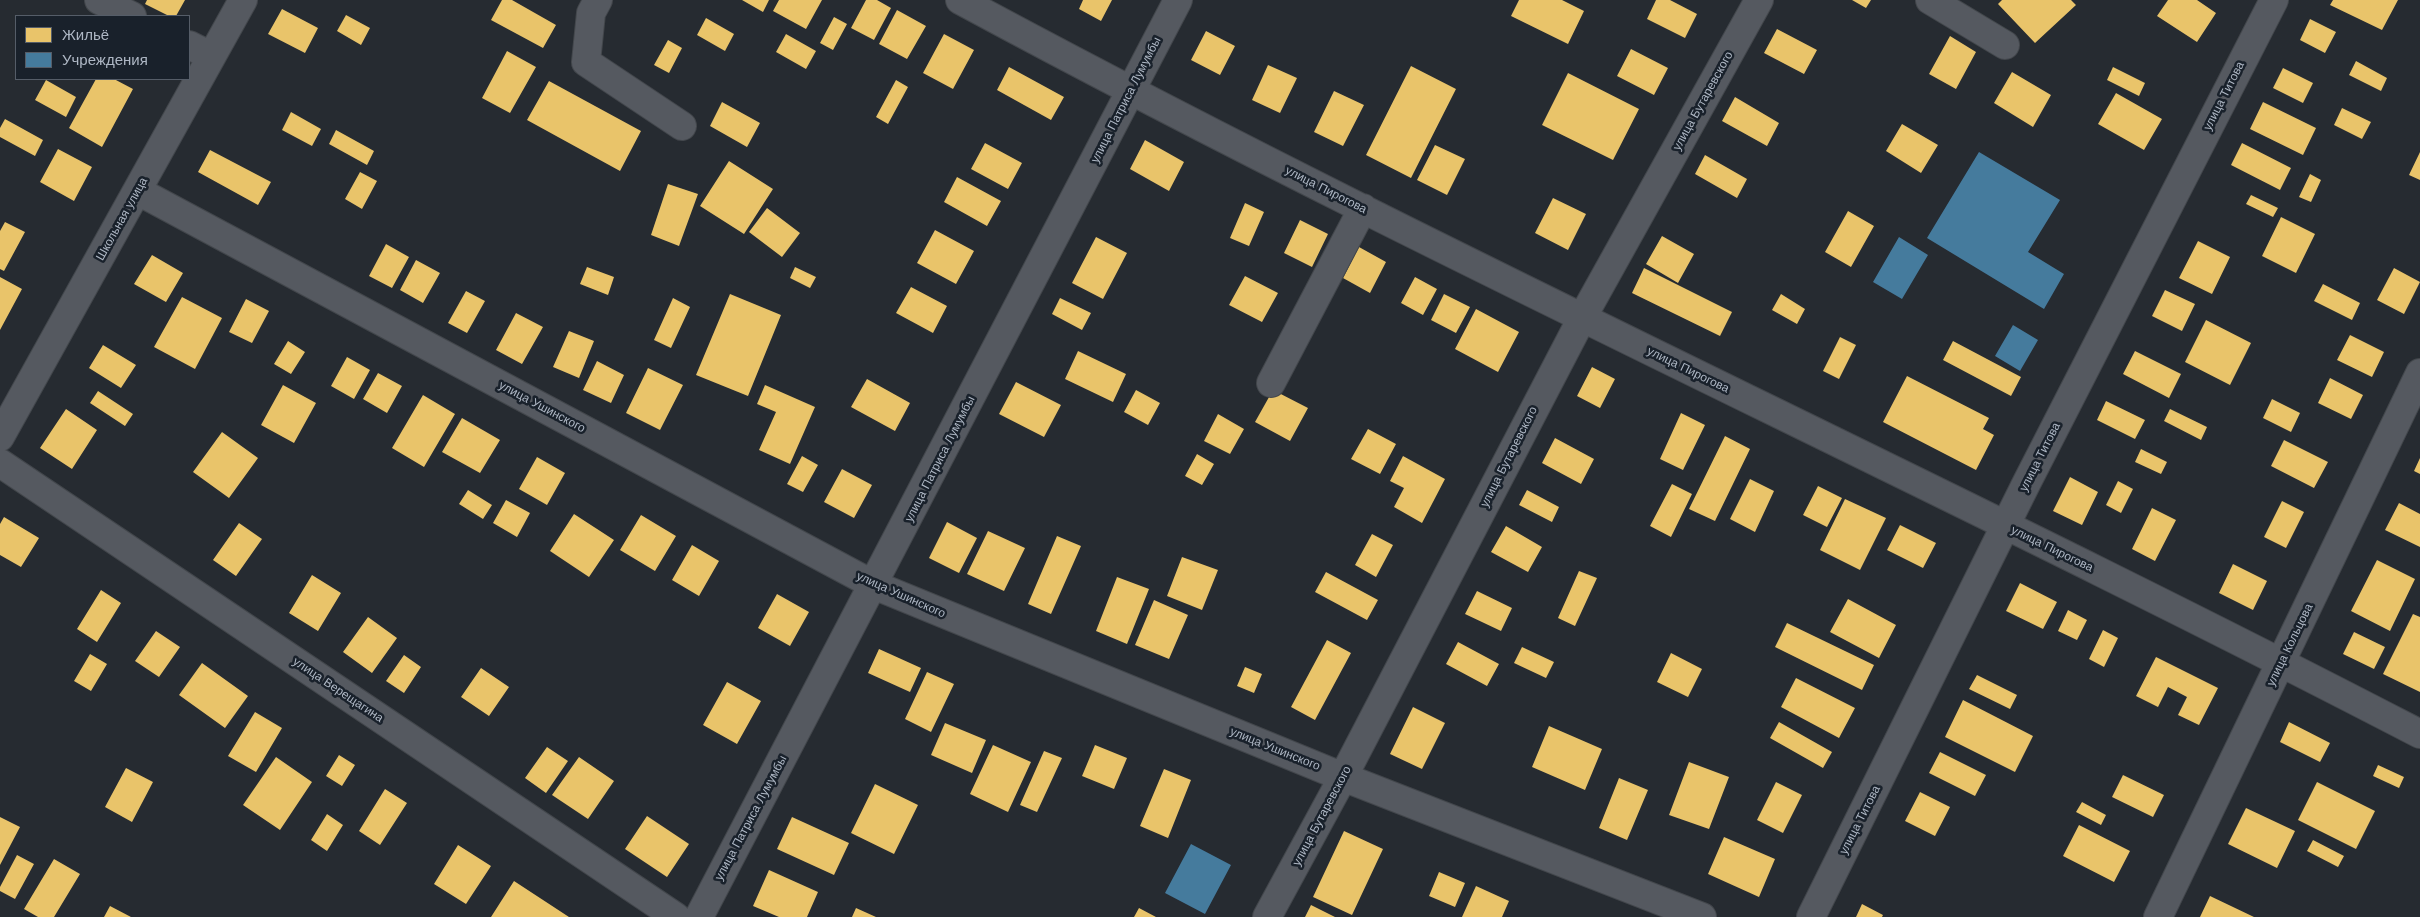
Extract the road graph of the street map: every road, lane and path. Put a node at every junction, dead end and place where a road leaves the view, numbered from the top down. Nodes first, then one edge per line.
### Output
1 (99, 0) edge
2 (243, 0) edge
3 (598, 0) edge
4 (960, 0) edge
5 (1178, 0) edge
6 (1759, 0) edge
7 (1930, 0) edge
8 (2274, 0) edge
9 (130, 15) edge
10 (2005, 45) dead end
11 (200, 50) edge
12 (190, 73) edge
13 (187, 80) edge
14 (1130, 92) junction
15 (682, 126) dead end
16 (138, 191) junction
17 (1363, 208) junction
18 (1582, 318) junction
19 (2420, 373) edge
20 (1271, 384) dead end
21 (0, 437) edge
22 (0, 463) edge
23 (2006, 526) junction
24 (874, 585) junction
25 (2282, 662) junction
26 (2420, 734) edge
27 (1343, 776) junction
28 (676, 917) edge
29 (699, 917) edge
30 (1267, 917) edge
31 (1702, 917) edge
32 (1811, 917) edge
33 (2158, 917) edge

1 - 9 street
2 - 11 street, Школьная улица
3 - 15 street
4 - 14 street, улица Пирогова
5 - 14 street, улица Патриса Лумумбы
6 - 18 street, улица Бутаревского
7 - 10 street
8 - 23 street, улица Титова
11 - 12 street, Школьная улица
13 - 16 street, Школьная улица
14 - 17 street, улица Пирогова
14 - 24 street, улица Патриса Лумумбы
16 - 21 street, Школьная улица
16 - 24 street, улица Ушинского
17 - 18 street, улица Пирогова
17 - 20 street
18 - 23 street, улица Пирогова
18 - 27 street, улица Бутаревского
19 - 25 street, улица Кольцова
22 - 28 street, улица Верещагина
23 - 25 street, улица Пирогова
23 - 32 street, улица Титова
24 - 27 street, улица Ушинского
24 - 29 street, улица Патриса Лумумбы
25 - 26 street, улица Пирогова
25 - 33 street, улица Кольцова
27 - 30 street, улица Бутаревского
27 - 31 street, улица Ушинского

